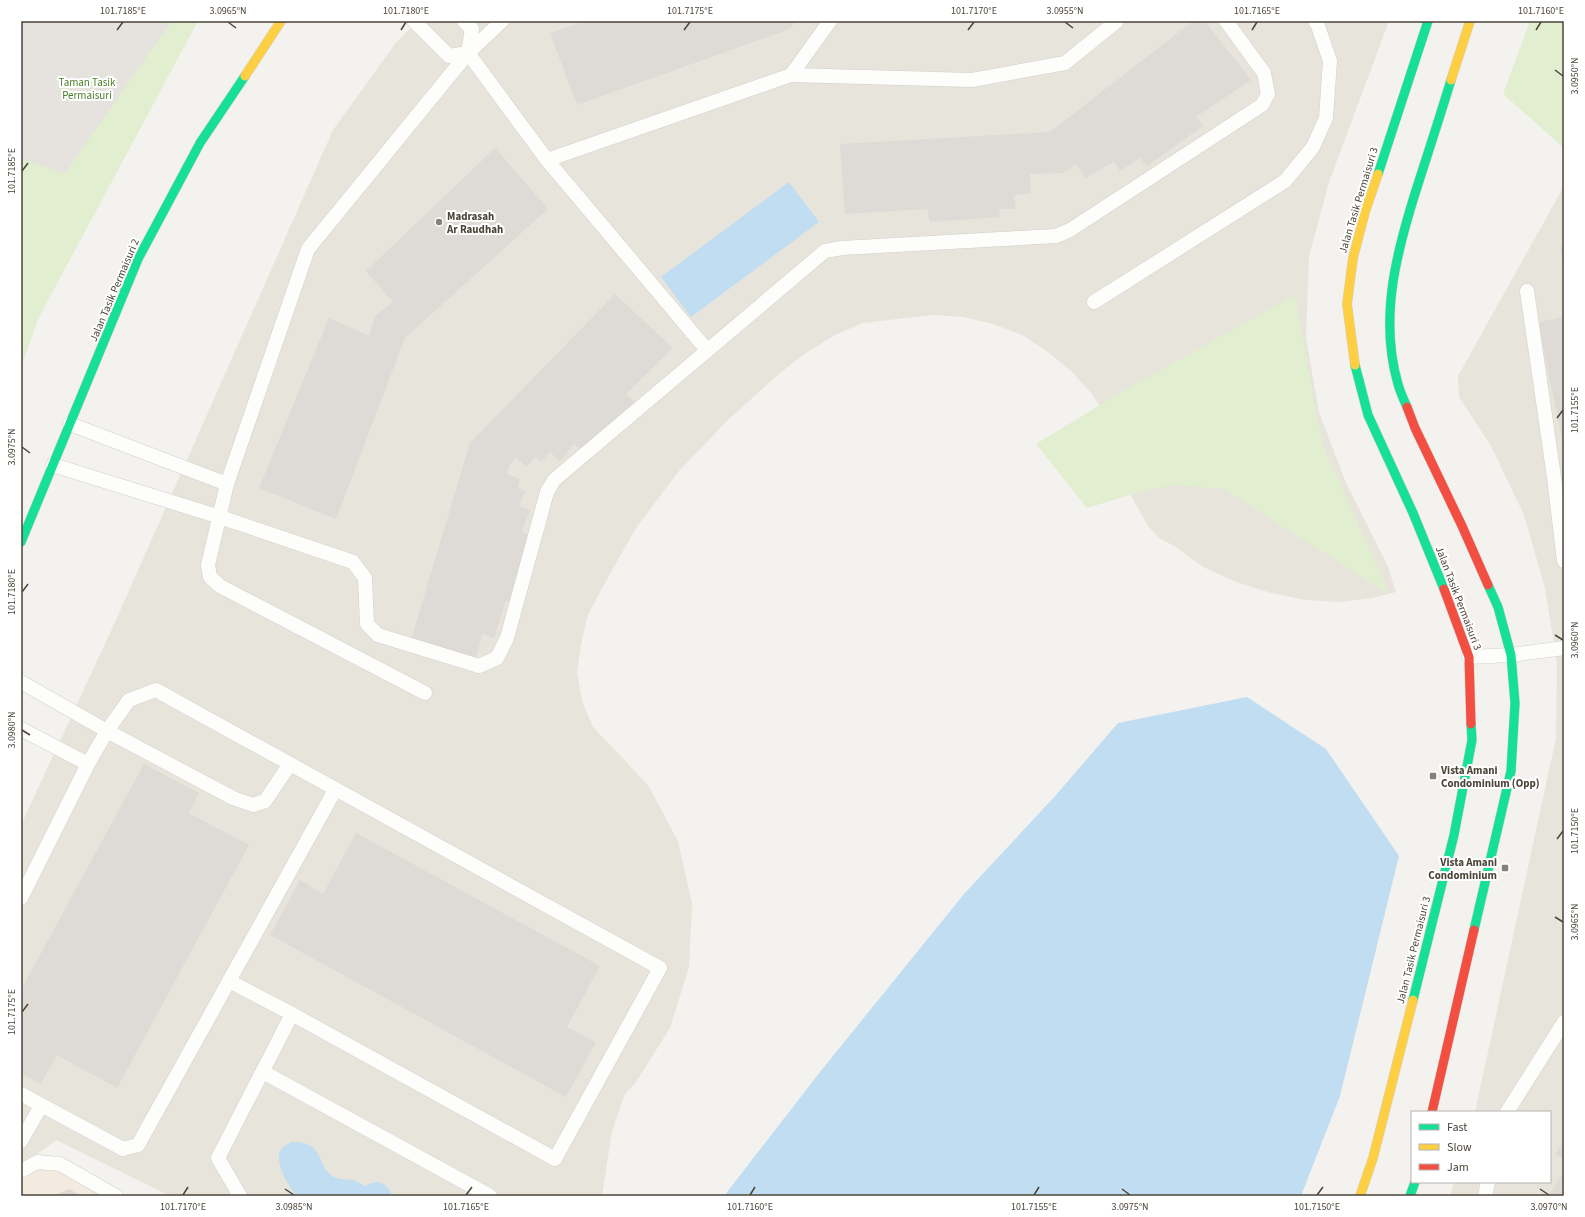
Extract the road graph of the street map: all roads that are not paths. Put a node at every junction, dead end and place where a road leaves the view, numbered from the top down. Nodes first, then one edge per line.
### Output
1 (281, 21) edge
2 (414, 21) edge
3 (464, 21) edge
4 (502, 21) edge
5 (830, 21) edge
6 (1117, 21) edge
7 (1226, 21) edge
8 (1315, 21) edge
9 (1428, 21) edge
10 (1470, 21) edge
11 (468, 53) junction
12 (791, 75) junction
13 (548, 160) junction
14 (1527, 291) dead end
15 (1094, 302) dead end
16 (707, 350) junction
17 (70, 424) junction
18 (53, 465) junction
19 (227, 484) junction
20 (220, 517) junction
21 (21, 542) edge
22 (1564, 561) edge
23 (1564, 648) edge
24 (1511, 655) junction
25 (1469, 657) junction
26 (21, 682) edge
27 (425, 693) dead end
28 (21, 729) edge
29 (107, 731) junction
30 (88, 764) junction
31 (290, 764) junction
32 (335, 790) junction
33 (21, 898) edge
34 (229, 981) junction
35 (292, 1014) junction
36 (1564, 1022) edge
37 (263, 1072) junction
38 (21, 1094) edge
39 (41, 1106) junction
40 (1432, 1111) edge
41 (1508, 1111) edge
42 (21, 1141) edge
43 (21, 1171) edge
44 (1415, 1183) edge
45 (1488, 1183) edge
46 (116, 1196) edge
47 (240, 1196) edge
48 (490, 1196) edge
49 (1360, 1196) edge
50 (1410, 1196) edge
51 (1485, 1196) edge

1 - 17 street, Jalan Tasik Permaisuri 2
2 - 11 lane
3 - 11 lane
4 - 11 lane
5 - 12 lane
6 - 12 lane
7 - 16 lane
8 - 15 lane
9 - 25 street, Jalan Tasik Permaisuri 3
10 - 24 street
11 - 13 lane
11 - 19 lane
12 - 13 lane
13 - 16 lane
14 - 22 lane
16 - 20 lane
17 - 18 street, Jalan Tasik Permaisuri 2
17 - 19 lane
18 - 20 lane
18 - 21 street, Jalan Tasik Permaisuri 2
19 - 20 lane
20 - 27 lane
23 - 24 lane
24 - 25 lane
24 - 40 street
25 - 49 street, Jalan Tasik Permaisuri 3
26 - 29 lane
28 - 30 lane
29 - 30 lane
29 - 31 lane
29 - 31 lane
30 - 33 lane
31 - 32 lane
32 - 34 lane
32 - 35 lane
34 - 35 lane
34 - 39 lane
35 - 37 lane
36 - 41 lane
37 - 47 lane
37 - 48 lane
38 - 39 lane
39 - 42 lane
43 - 46 lane
44 - 50 street
45 - 51 lane

